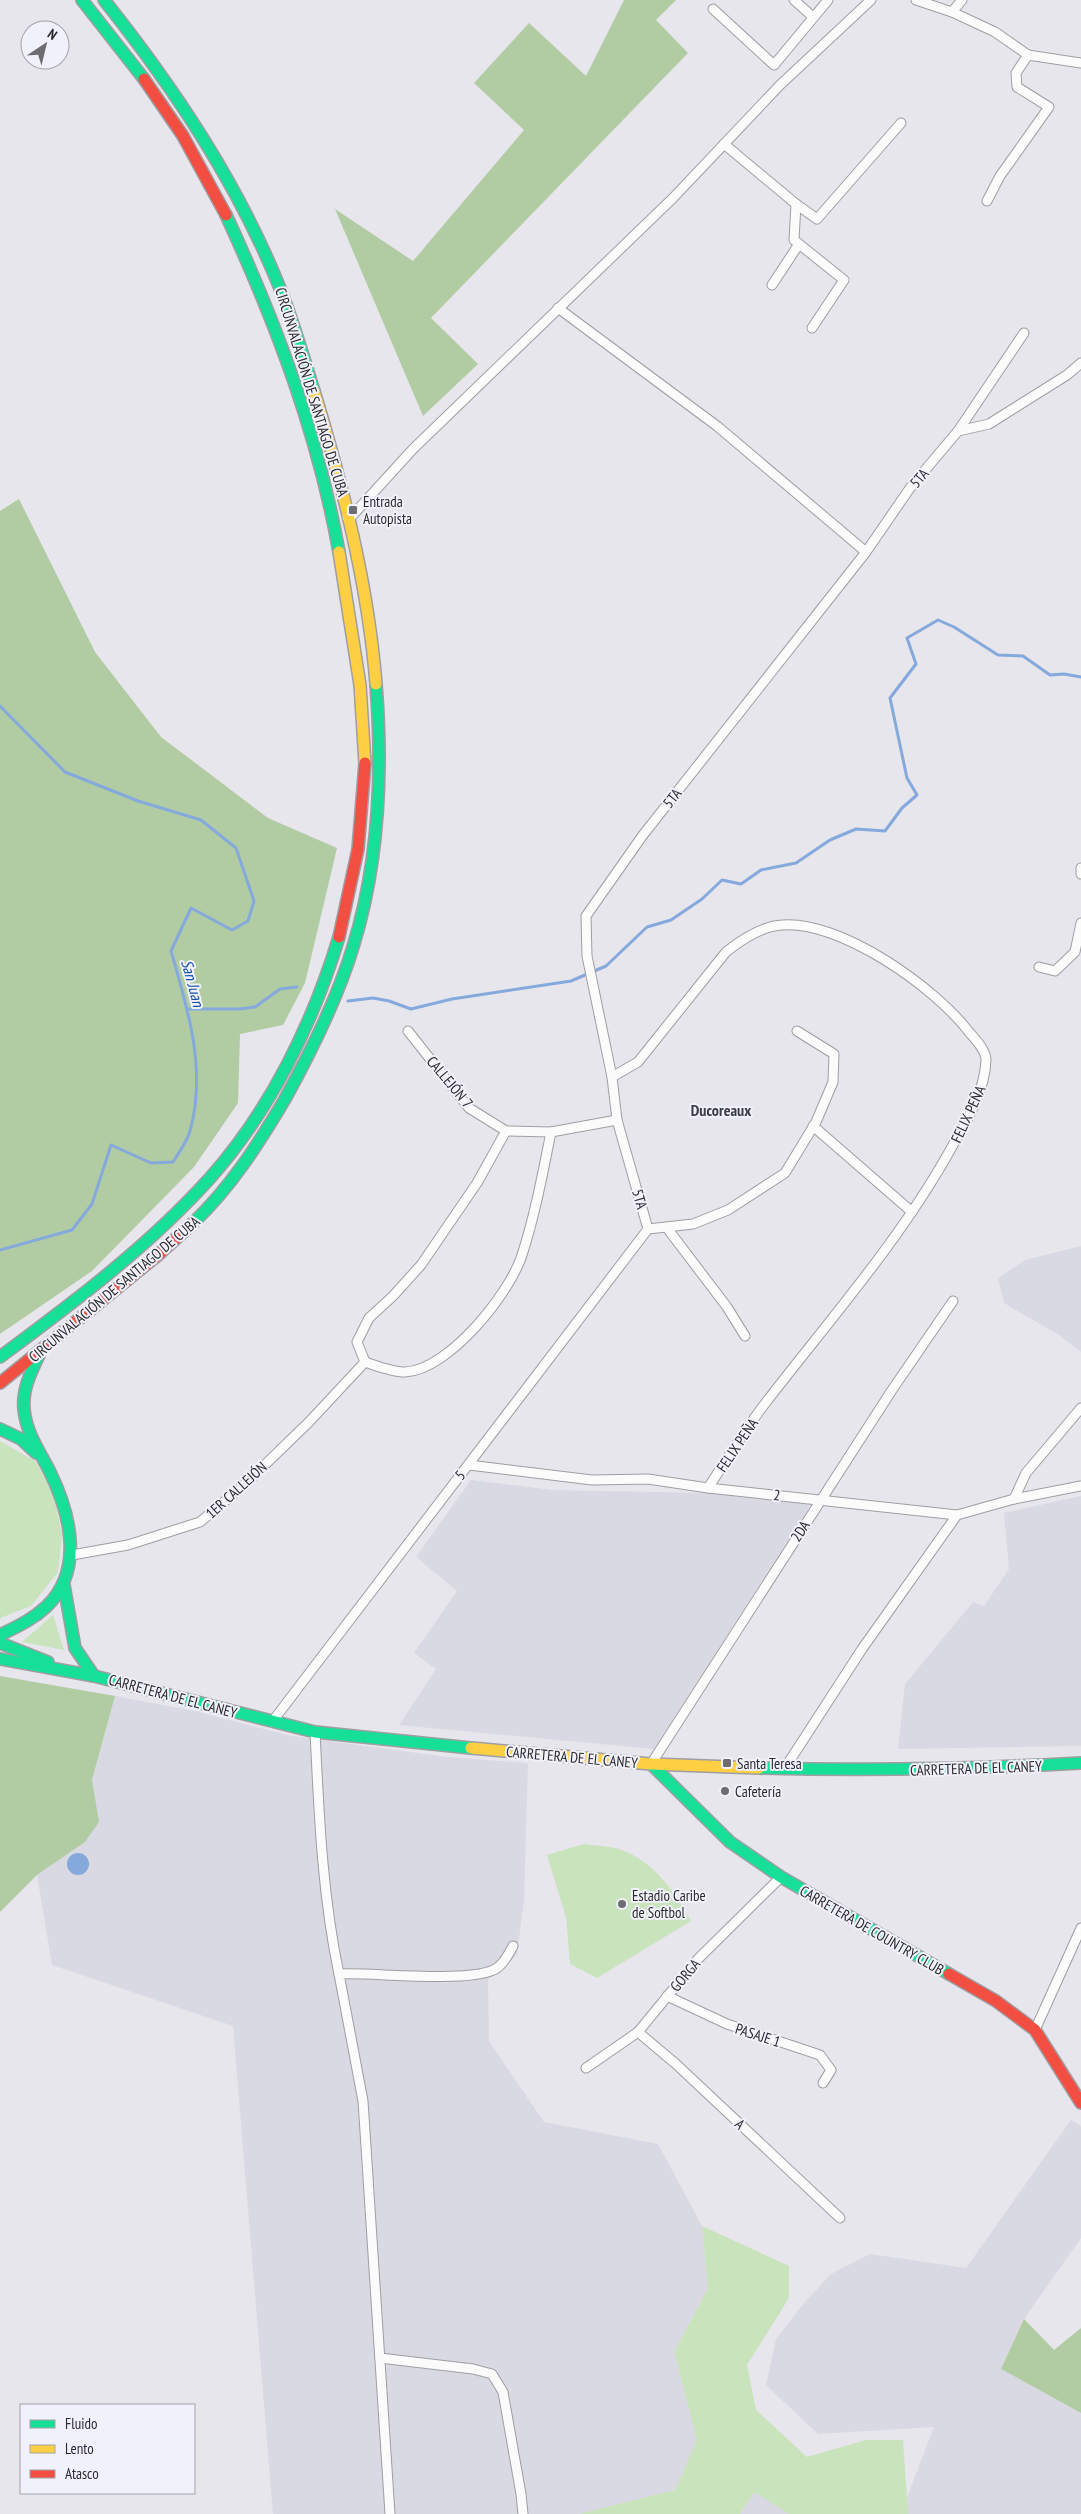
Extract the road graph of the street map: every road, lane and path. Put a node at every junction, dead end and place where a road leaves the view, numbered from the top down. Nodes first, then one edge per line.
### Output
1 (82, 0) edge
2 (104, 0) edge
3 (794, 0) edge
4 (828, 0) edge
5 (871, 0) edge
6 (916, 0) edge
7 (962, 0) edge
8 (713, 9) dead end
9 (952, 12) junction
10 (814, 17) junction
11 (1028, 56) junction
12 (1081, 63) edge
13 (901, 123) dead end
14 (724, 144) junction
15 (987, 201) dead end
16 (796, 204) junction
17 (798, 244) junction
18 (772, 285) dead end
19 (558, 308) junction
20 (812, 328) dead end
21 (1024, 333) dead end
22 (1081, 363) edge
23 (958, 431) junction
24 (332, 515) junction
25 (351, 518) junction
26 (866, 552) junction
27 (1081, 868) edge
28 (1081, 874) edge
29 (1081, 923) edge
30 (1039, 967) dead end
31 (408, 1031) dead end
32 (797, 1032) dead end
33 (612, 1077) junction
34 (616, 1120) junction
35 (813, 1126) junction
36 (506, 1131) junction
37 (550, 1132) junction
38 (912, 1212) junction
39 (667, 1228) junction
40 (648, 1229) junction
41 (953, 1301) dead end
42 (744, 1336) dead end
43 (40, 1353) junction
44 (0, 1357) edge
45 (365, 1362) junction
46 (0, 1383) edge
47 (1081, 1408) edge
48 (0, 1429) edge
49 (40, 1457) junction
50 (469, 1464) junction
51 (1081, 1486) edge
52 (708, 1488) junction
53 (821, 1499) junction
54 (1014, 1499) junction
55 (957, 1516) junction
56 (72, 1555) junction
57 (64, 1585) junction
58 (21, 1626) junction
59 (0, 1635) edge
60 (0, 1643) edge
61 (0, 1659) edge
62 (71, 1671) junction
63 (94, 1676) junction
64 (272, 1722) junction
65 (315, 1732) junction
66 (1081, 1763) edge
67 (651, 1764) junction
68 (785, 1768) junction
69 (781, 1877) junction
70 (1081, 1928) edge
71 (513, 1946) dead end
72 (339, 1974) junction
73 (667, 1996) junction
74 (1035, 2030) junction
75 (638, 2032) junction
76 (586, 2068) dead end
77 (822, 2083) dead end
78 (1081, 2104) edge
79 (840, 2218) dead end
80 (380, 2358) junction
81 (390, 2514) edge
82 (523, 2514) edge

1 - 24 main road, CIRCUNVALACIÓN DE SANTIAGO DE CUBA
2 - 25 main road, CIRCUNVALACIÓN DE SANTIAGO DE CUBA
3 - 10 street
4 - 10 street
5 - 14 street
6 - 9 street
7 - 9 street
8 - 10 street
9 - 11 street
11 - 12 street
11 - 15 street
13 - 16 street
14 - 16 street
14 - 19 street
16 - 17 street
17 - 18 street
17 - 20 street
19 - 25 street
19 - 26 street
21 - 23 street, 5TA
22 - 23 street
23 - 26 street, 5TA
24 - 25 street
24 - 44 main road, CIRCUNVALACIÓN DE SANTIAGO DE CUBA
25 - 43 main road, CIRCUNVALACIÓN DE SANTIAGO DE CUBA
26 - 33 street, 5TA
27 - 28 street
29 - 30 street
31 - 36 street, CALLEJÓN 7
32 - 35 street
33 - 34 street, 5TA
33 - 38 street, FELIX PEÑA
34 - 37 street
34 - 40 street, 5TA
35 - 38 street
35 - 39 street
36 - 37 street
36 - 45 street
37 - 45 street
38 - 52 street, FELIX PEÑA
39 - 40 street
39 - 42 street
40 - 50 street, 5
41 - 53 street, 2DA
43 - 46 main road, CIRCUNVALACIÓN DE SANTIAGO DE CUBA
43 - 49 main road
45 - 56 street, 1ER CALLEJÓN
47 - 54 street
48 - 49 main road
49 - 56 main road
50 - 52 street, 2
50 - 64 street, 5
51 - 54 street, 2
52 - 53 street, 2
53 - 55 street, 2
53 - 67 street, 2DA
54 - 55 street, 2
55 - 68 street
56 - 57 main road
57 - 58 main road
57 - 63 main road
58 - 59 main road
58 - 60 main road
60 - 62 main road, CARRETERA DE EL CANEY
61 - 62 main road, CARRETERA DE EL CANEY
62 - 63 main road, CARRETERA DE EL CANEY
63 - 64 main road, CARRETERA DE EL CANEY
64 - 65 main road, CARRETERA DE EL CANEY
65 - 67 main road, CARRETERA DE EL CANEY
65 - 72 street
66 - 68 main road, CARRETERA DE EL CANEY
67 - 68 main road, CARRETERA DE EL CANEY
67 - 69 main road, CARRETERA DE COUNTRY CLUB
69 - 73 street, GORGA
69 - 74 main road, CARRETERA DE COUNTRY CLUB
70 - 74 street
71 - 72 street
72 - 80 street
73 - 75 street, GORGA
73 - 77 street, PASAJE 1
74 - 78 main road, CARRETERA DE COUNTRY CLUB
75 - 76 street, GORGA
75 - 79 street, A
80 - 81 street
80 - 82 street

